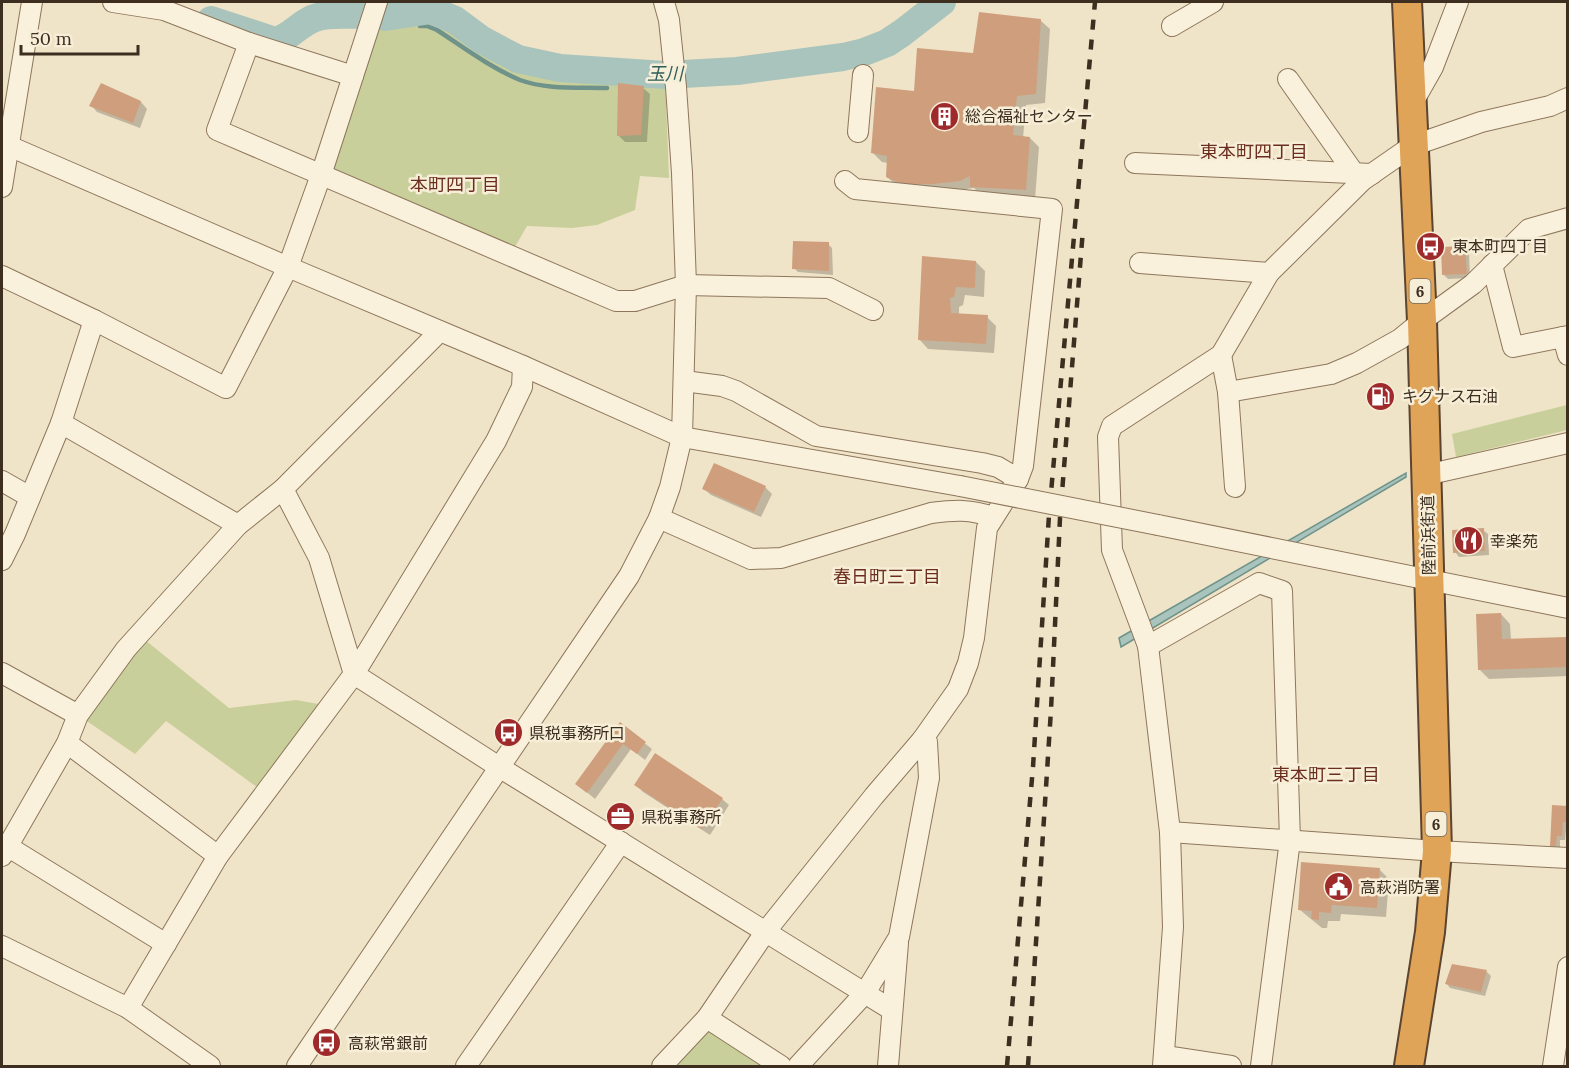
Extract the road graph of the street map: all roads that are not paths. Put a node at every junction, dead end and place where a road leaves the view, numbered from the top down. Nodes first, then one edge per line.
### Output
1 (32, 2) edge
2 (113, 2) edge
3 (377, 2) edge
4 (664, 2) edge
5 (1213, 2) edge
6 (1407, 2) edge
7 (1458, 2) edge
8 (1172, 26) dead end
9 (249, 43) junction
10 (862, 75) dead end
11 (352, 76) junction
12 (1288, 79) dead end
13 (1568, 98) edge
14 (1411, 106) junction
15 (858, 132) dead end
16 (5, 144) edge
17 (1412, 146) junction
18 (1135, 163) dead end
19 (1363, 174) junction
20 (321, 175) junction
21 (845, 181) dead end
22 (2, 187) edge
23 (1567, 220) edge
24 (1140, 263) dead end
25 (1492, 265) junction
26 (288, 267) junction
27 (1269, 273) junction
28 (2, 276) edge
29 (686, 285) junction
30 (873, 310) dead end
31 (94, 320) junction
32 (1422, 321) junction
33 (438, 332) junction
34 (1566, 343) edge
35 (1221, 355) junction
36 (523, 366) junction
37 (684, 381) junction
38 (1228, 392) junction
39 (62, 423) junction
40 (682, 437) junction
41 (1568, 443) edge
42 (1426, 475) junction
43 (1018, 479) junction
44 (2, 481) edge
45 (1235, 487) dead end
46 (283, 489) junction
47 (30, 497) junction
48 (993, 517) junction
49 (659, 518) junction
50 (238, 525) junction
51 (2, 560) edge
52 (1428, 580) junction
53 (1568, 608) edge
54 (1148, 646) junction
55 (2, 673) edge
56 (354, 674) junction
57 (78, 715) junction
58 (922, 741) junction
59 (67, 743) junction
60 (500, 767) junction
61 (1170, 832) junction
62 (1290, 840) junction
63 (621, 842) junction
64 (4, 851) edge
65 (1437, 851) junction
66 (218, 856) junction
67 (1568, 858) edge
68 (766, 931) junction
69 (899, 937) junction
70 (166, 944) junction
71 (2, 946) edge
72 (1568, 967) edge
73 (865, 993) junction
74 (1565, 1003) edge
75 (128, 1008) junction
76 (892, 1010) junction
77 (707, 1018) junction
78 (1164, 1061) edge
79 (210, 1066) edge
80 (297, 1066) edge
81 (466, 1066) edge
82 (662, 1066) edge
83 (781, 1066) edge
84 (798, 1066) edge
85 (888, 1066) edge
86 (1231, 1066) edge
87 (1261, 1066) edge
88 (1409, 1066) edge
89 (1553, 1066) edge

1 - 16 street
2 - 9 street
3 - 11 street
4 - 29 street
5 - 8 street
6 - 14 highway, 陸前浜街道 / 6
7 - 14 street
9 - 11 street
9 - 20 street
10 - 15 street
11 - 20 street
12 - 19 street
13 - 17 street
14 - 17 highway, 陸前浜街道 / 6
16 - 22 street
16 - 26 street
17 - 19 street
17 - 32 highway, 陸前浜街道 / 6
18 - 19 street
19 - 27 street
20 - 26 street
20 - 29 street
21 - 43 street
23 - 25 street
24 - 27 street
25 - 32 street
25 - 34 street
26 - 31 street
26 - 33 street
27 - 35 street
28 - 31 street
29 - 30 street
29 - 37 street
31 - 39 street
32 - 38 street
32 - 42 highway, 陸前浜街道 / 6
33 - 36 street
33 - 46 street
35 - 38 street
35 - 54 street
36 - 40 street
36 - 56 street
37 - 40 street
37 - 43 street
38 - 45 street
39 - 47 street
39 - 50 street
40 - 49 street
40 - 52 street, bridge
41 - 42 street
42 - 52 highway, 陸前浜街道 / 6
43 - 48 street
44 - 47 street
46 - 50 street
46 - 56 street
47 - 51 street
48 - 49 street
48 - 58 street
49 - 60 street
50 - 57 street
52 - 53 street
52 - 65 highway, 陸前浜街道 / 6
54 - 61 street
54 - 62 street
55 - 57 street
56 - 60 street
56 - 66 street
57 - 59 street
58 - 68 street
58 - 69 street
59 - 64 street
59 - 66 street
60 - 63 street
60 - 80 street
61 - 62 street
61 - 78 street
62 - 65 street
62 - 87 street
63 - 68 street
63 - 81 street
64 - 70 street
65 - 67 street
65 - 88 highway, 陸前浜街道 / 6
66 - 70 street
68 - 73 street
68 - 77 street
69 - 73 street
69 - 76 street
70 - 75 street
71 - 75 street
72 - 74 street
73 - 76 street
73 - 84 street
74 - 89 street
75 - 79 street
76 - 85 street
77 - 82 street
77 - 83 street
78 - 86 street

